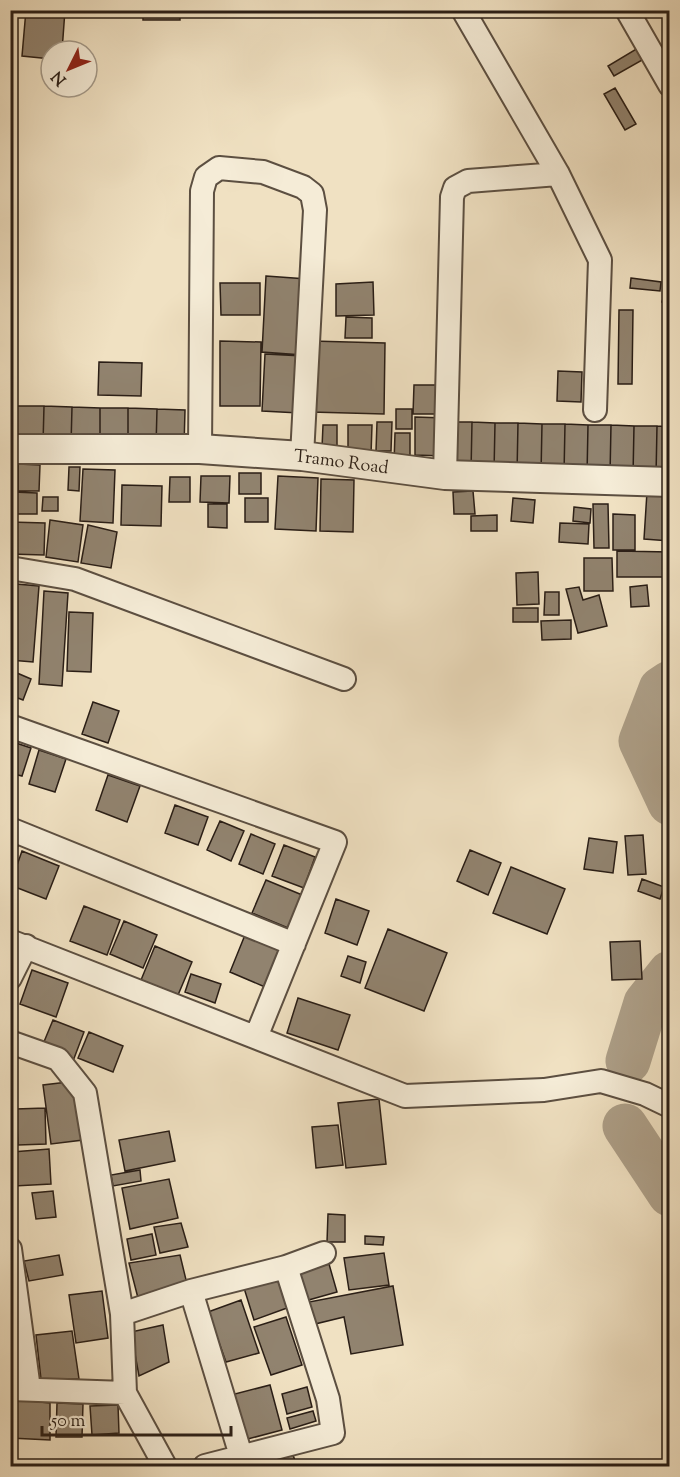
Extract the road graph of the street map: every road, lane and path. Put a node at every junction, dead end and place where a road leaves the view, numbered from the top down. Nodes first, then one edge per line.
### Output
1 (463, 10) edge
2 (627, 10) edge
3 (669, 84) edge
4 (558, 174) junction
5 (595, 410) dead end
6 (10, 449) edge
7 (200, 449) junction
8 (302, 456) junction
9 (445, 475) junction
10 (669, 482) edge
11 (10, 568) edge
12 (344, 679) dead end
13 (10, 726) edge
14 (10, 829) edge
15 (18, 943) edge
16 (294, 944) junction
17 (10, 978) edge
18 (256, 1037) junction
19 (10, 1042) edge
20 (669, 1106) edge
21 (10, 1250) edge
22 (324, 1253) dead end
23 (286, 1268) junction
24 (191, 1291) junction
25 (122, 1314) junction
26 (20, 1389) edge
27 (125, 1393) junction
28 (242, 1459) junction
29 (165, 1467) edge
30 (205, 1467) edge

1 - 4 street
2 - 3 street
4 - 5 street
4 - 9 street
6 - 7 street, Tramo Road
7 - 8 street, Tramo Road
7 - 8 street
8 - 9 street, Tramo Road
9 - 10 street, Tramo Road
11 - 12 street
13 - 16 street
14 - 16 street
15 - 17 street
15 - 18 street
16 - 18 street
18 - 20 street
19 - 25 street
21 - 26 street
22 - 23 street
23 - 24 street
23 - 28 street
24 - 25 street
24 - 28 street
25 - 27 street
26 - 27 street
27 - 29 street
28 - 30 street

